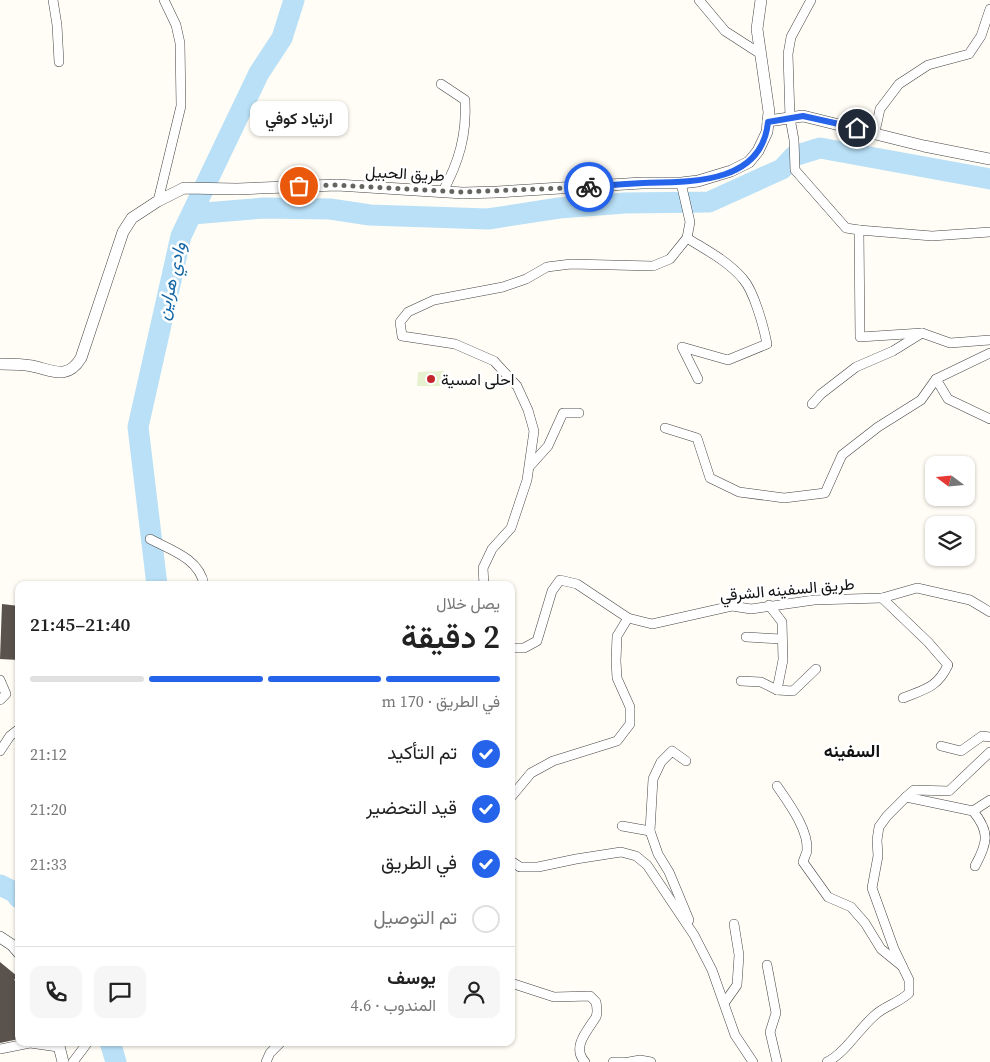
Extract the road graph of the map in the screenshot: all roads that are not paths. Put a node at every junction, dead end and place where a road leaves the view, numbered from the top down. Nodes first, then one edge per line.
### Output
1 (53, 0) edge
2 (164, 0) edge
3 (699, 0) edge
4 (761, 0) edge
5 (811, 0) edge
6 (990, 9) edge
7 (986, 34) edge
8 (760, 53) junction
9 (59, 62) dead end
10 (441, 84) dead end
11 (790, 118) junction
12 (768, 122) junction
13 (875, 132) junction
14 (990, 159) edge
15 (681, 183) junction
16 (443, 191) junction
17 (158, 201) junction
18 (859, 230) junction
19 (990, 232) edge
20 (686, 238) junction
21 (922, 333) junction
22 (990, 340) edge
23 (990, 353) edge
24 (0, 364) edge
25 (698, 379) dead end
26 (936, 380) junction
27 (812, 404) dead end
28 (579, 413) dead end
29 (990, 419) edge
30 (665, 428) dead end
31 (530, 466) junction
32 (150, 538) dead end
33 (203, 581) edge
34 (484, 581) edge
35 (882, 598) junction
36 (768, 605) junction
37 (990, 612) edge
38 (628, 618) junction
39 (746, 638) dead end
40 (782, 639) junction
41 (515, 648) edge
42 (816, 669) dead end
43 (0, 680) edge
44 (741, 681) dead end
45 (777, 690) junction
46 (903, 698) dead end
47 (0, 700) edge
48 (15, 732) edge
49 (990, 737) edge
50 (941, 746) dead end
51 (0, 751) edge
52 (990, 752) edge
53 (686, 761) dead end
54 (777, 786) dead end
55 (515, 792) edge
56 (906, 797) junction
57 (988, 805) edge
58 (973, 812) junction
59 (622, 826) dead end
60 (650, 831) junction
61 (515, 864) edge
62 (975, 866) dead end
63 (734, 924) dead end
64 (694, 934) junction
65 (0, 936) edge
66 (15, 949) edge
67 (767, 965) dead end
68 (905, 968) junction
69 (515, 983) edge
70 (725, 1002) junction
71 (15, 1046) edge
72 (58, 1046) edge
73 (85, 1046) edge
74 (277, 1046) edge
75 (0, 1049) edge
76 (63, 1062) edge
77 (73, 1062) edge
78 (266, 1062) edge
79 (585, 1062) edge
80 (613, 1062) edge
81 (624, 1062) edge
82 (629, 1062) edge
83 (651, 1062) edge
84 (753, 1062) edge
85 (777, 1062) edge
86 (827, 1062) edge

1 - 9 street
2 - 17 street
3 - 8 street
4 - 8 street, طريق الحبيل
5 - 11 street
6 - 7 street
7 - 13 street
8 - 12 street, طريق الحبيل
10 - 16 street
11 - 12 street
11 - 13 street
11 - 18 street
12 - 15 street, طريق الحبيل
13 - 14 street
15 - 16 street, طريق الحبيل
15 - 20 street
16 - 17 street, طريق الحبيل
17 - 24 street, طريق الحبيل
18 - 19 street
18 - 21 street
20 - 25 street
20 - 31 street
21 - 22 street
21 - 27 street
23 - 26 street
26 - 29 street
26 - 30 street
28 - 31 street
31 - 34 street
32 - 33 street
35 - 36 street, طريق السفينه الشرقي
35 - 37 street, طريق السفينه الشرقي
35 - 46 street
36 - 38 street, طريق السفينه الشرقي
36 - 40 street
38 - 41 street, طريق السفينه الشرقي
38 - 55 street
39 - 40 street
40 - 45 street
42 - 45 street
43 - 47 street
44 - 45 street
48 - 51 street
49 - 50 street
52 - 56 street
53 - 60 street
54 - 68 street
56 - 58 street
56 - 68 street
57 - 58 street
58 - 62 street
59 - 60 street
60 - 64 street
61 - 64 street
63 - 70 street
64 - 70 street
65 - 66 street
67 - 85 street
68 - 86 street
69 - 79 street
70 - 84 street
71 - 75 street
72 - 76 street
73 - 77 street
74 - 78 street
80 - 81 street
82 - 83 street

